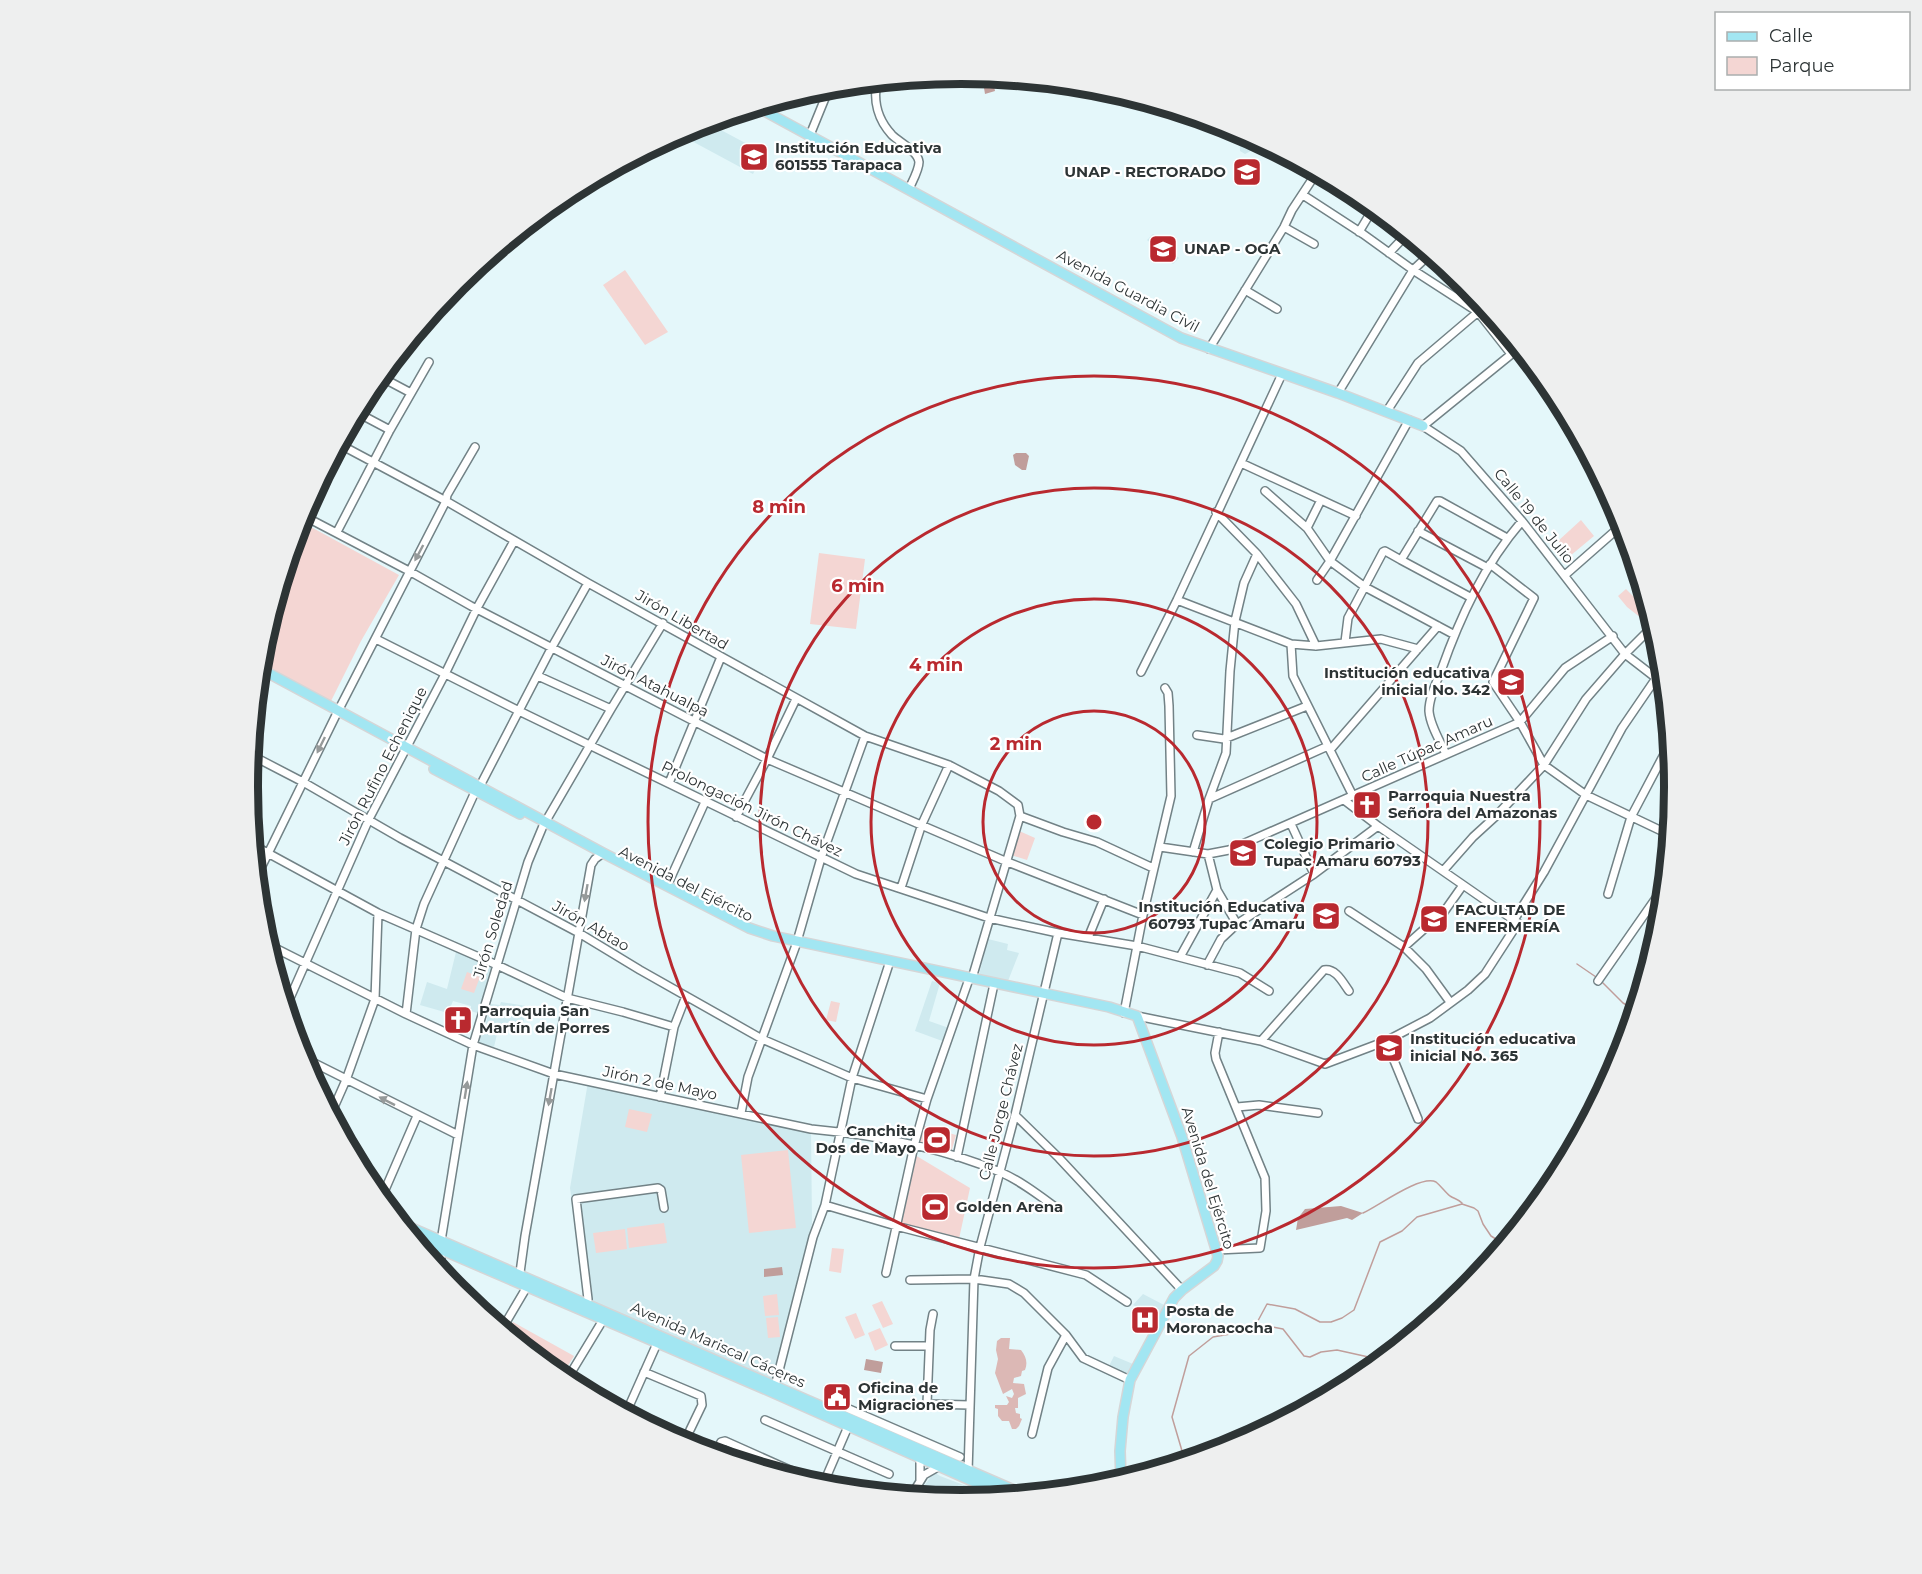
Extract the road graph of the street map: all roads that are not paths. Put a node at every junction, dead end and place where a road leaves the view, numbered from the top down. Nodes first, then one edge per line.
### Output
1 (876, 89) edge
2 (825, 98) edge
3 (771, 110) edge
4 (766, 112) edge
5 (770, 114) junction
6 (810, 135) junction
7 (1313, 179) edge
8 (909, 189) junction
9 (1303, 195) junction
10 (1369, 215) edge
11 (1284, 226) junction
12 (1359, 232) junction
13 (1402, 239) edge
14 (1314, 244) dead end
15 (1389, 253) junction
16 (1426, 259) edge
17 (1413, 270) junction
18 (1245, 290) junction
19 (1277, 309) dead end
20 (1478, 312) joint
21 (1499, 334) edge
22 (1209, 349) junction
23 (1513, 352) edge
24 (1511, 354) junction
25 (429, 362) dead end
26 (1282, 374) junction
27 (387, 380) edge
28 (411, 393) junction
29 (1338, 393) junction
30 (1387, 411) junction
31 (364, 416) edge
32 (1409, 420) junction
33 (1423, 426) junction
34 (390, 430) junction
35 (345, 447) edge
36 (475, 447) dead end
37 (374, 462) junction
38 (1241, 463) junction
39 (1265, 491) dead end
40 (1321, 500) junction
41 (446, 501) junction
42 (1216, 512) junction
43 (1356, 516) junction
44 (311, 520) edge
45 (1522, 521) junction
46 (1307, 528) junction
47 (1418, 531) junction
48 (1615, 531) edge
49 (337, 532) junction
50 (1507, 538) junction
51 (514, 541) junction
52 (1257, 554) junction
53 (1401, 560) junction
54 (1330, 561) junction
55 (1489, 566) junction
56 (409, 571) junction
57 (1565, 575) junction
58 (1317, 580) dead end
59 (588, 583) junction
60 (1365, 587) junction
61 (1470, 597) junction
62 (1177, 600) junction
63 (477, 608) junction
64 (1235, 621) junction
65 (663, 623) junction
66 (1438, 626) junction
67 (1646, 633) edge
68 (1454, 634) junction
69 (1613, 636) junction
70 (376, 639) junction
71 (1345, 642) junction
72 (1291, 644) junction
73 (1316, 646) junction
74 (552, 647) junction
75 (1418, 649) junction
76 (1625, 654) junction
77 (721, 657) junction
78 (1653, 669) edge
79 (1141, 672) dead end
80 (446, 674) junction
81 (268, 675) edge
82 (538, 675) junction
83 (1655, 680) edge
84 (625, 686) junction
85 (1165, 688) dead end
86 (796, 699) junction
87 (1307, 706) junction
88 (611, 709) junction
89 (519, 711) junction
90 (337, 712) junction
91 (693, 721) junction
92 (1520, 722) junction
93 (1197, 735) dead end
94 (865, 736) junction
95 (1227, 738) junction
96 (590, 745) junction
97 (1329, 748) junction
98 (406, 750) junction
99 (1446, 754) junction
100 (1663, 757) edge
101 (259, 759) edge
102 (767, 759) junction
103 (949, 765) junction
104 (1544, 765) junction
105 (303, 782) junction
106 (669, 783) junction
107 (478, 789) junction
108 (844, 793) junction
109 (1586, 795) junction
110 (1353, 796) junction
111 (1209, 799) junction
112 (1344, 800) junction
113 (705, 802) junction
114 (1020, 816) junction
115 (736, 817) junction
116 (1631, 817) junction
117 (369, 819) junction
118 (544, 824) junction
119 (922, 824) junction
120 (1291, 824) junction
121 (1378, 826) junction
122 (1662, 831) edge
123 (1160, 847) junction
124 (261, 849) edge
125 (1193, 852) junction
126 (270, 853) junction
127 (601, 854) junction
128 (1208, 854) junction
129 (821, 858) junction
130 (443, 860) junction
131 (1005, 861) junction
132 (263, 866) edge
133 (1153, 868) junction
134 (1443, 871) junction
135 (1314, 874) junction
136 (655, 883) junction
137 (1463, 885) junction
138 (666, 886) junction
139 (901, 888) junction
140 (1217, 890) junction
141 (338, 891) junction
142 (1608, 894) dead end
143 (517, 899) junction
144 (1104, 899) junction
145 (1654, 901) edge
146 (1349, 910) dead end
147 (378, 912) junction
148 (1143, 915) junction
149 (989, 918) junction
150 (1516, 921) junction
151 (1237, 924) junction
152 (416, 929) junction
153 (579, 933) junction
154 (1058, 933) junction
155 (1088, 938) junction
156 (797, 943) junction
157 (1137, 946) junction
158 (1404, 947) junction
159 (278, 949) edge
160 (1179, 957) junction
161 (305, 963) junction
162 (889, 963) junction
163 (497, 965) junction
164 (1207, 965) junction
165 (965, 979) junction
166 (1598, 981) dead end
167 (993, 985) junction
168 (1269, 991) dead end
169 (1349, 991) dead end
170 (686, 996) junction
171 (1043, 996) junction
172 (290, 997) edge
173 (567, 998) junction
174 (375, 999) junction
175 (1450, 1002) junction
176 (1124, 1012) junction
177 (406, 1014) junction
178 (1137, 1016) junction
179 (1158, 1019) junction
180 (674, 1027) junction
181 (1143, 1031) junction
182 (1219, 1032) junction
183 (762, 1039) junction
184 (1261, 1041) junction
185 (1386, 1041) junction
186 (473, 1045) junction
187 (316, 1065) edge
188 (554, 1074) junction
189 (852, 1078) junction
190 (346, 1080) junction
191 (660, 1097) junction
192 (927, 1099) junction
193 (334, 1106) edge
194 (1237, 1107) junction
195 (741, 1113) junction
196 (1318, 1113) dead end
197 (1015, 1115) junction
198 (417, 1116) junction
199 (1418, 1119) dead end
200 (841, 1132) junction
201 (458, 1135) junction
202 (914, 1146) junction
203 (957, 1157) junction
204 (1001, 1172) junction
205 (385, 1190) edge
206 (825, 1204) junction
207 (664, 1208) dead end
208 (1058, 1209) dead end
209 (896, 1226) junction
210 (417, 1233) edge
211 (424, 1241) edge
212 (441, 1246) junction
213 (980, 1246) junction
214 (1217, 1250) junction
215 (441, 1260) edge
216 (886, 1272) dead end
217 (974, 1279) junction
218 (910, 1280) dead end
219 (524, 1281) junction
220 (1182, 1290) junction
221 (1128, 1302) dead end
222 (586, 1304) junction
223 (933, 1314) dead end
224 (605, 1316) junction
225 (505, 1322) edge
226 (1066, 1335) junction
227 (659, 1339) junction
228 (895, 1346) dead end
229 (929, 1346) junction
230 (644, 1372) junction
231 (571, 1373) edge
232 (1130, 1380) junction
233 (774, 1389) junction
234 (833, 1402) dead end
235 (970, 1405) junction
236 (629, 1407) edge
237 (765, 1420) dead end
238 (849, 1423) junction
239 (690, 1430) dead end
240 (1032, 1434) dead end
241 (719, 1447) edge
242 (837, 1452) junction
243 (920, 1454) junction
244 (960, 1457) dead end
245 (767, 1461) joint
246 (777, 1465) edge
247 (938, 1467) junction
248 (1121, 1471) edge
249 (889, 1474) dead end
250 (968, 1475) junction
251 (828, 1477) edge
252 (920, 1480) junction
253 (915, 1488) edge
254 (1006, 1488) edge
255 (993, 1489) edge

1 - 8 street
2 - 6 street
3 - 5 street
4 - 5 main road, Avenida Guardia Civil
5 - 6 main road, Avenida Guardia Civil
6 - 8 main road, Avenida Guardia Civil
7 - 9 street
8 - 22 main road, Avenida Guardia Civil
9 - 11 street
9 - 12 street
10 - 12 street
11 - 14 street
11 - 18 street
12 - 15 street
13 - 15 street
15 - 17 street
16 - 17 street
17 - 20 street
17 - 29 street
18 - 19 street
18 - 22 street
20 - 30 street
21 - 24 street
22 - 26 main road, Avenida Guardia Civil
23 - 24 street
24 - 33 street
25 - 28 street
26 - 29 main road, Avenida Guardia Civil
26 - 38 street
27 - 28 street
28 - 34 street
29 - 30 main road, Avenida Guardia Civil
30 - 32 main road, Avenida Guardia Civil
31 - 34 street
32 - 33 main road, Avenida Guardia Civil
32 - 43 street
33 - 45 street, Calle 19 de Julio
34 - 37 street
35 - 37 street, Jirón Libertad
36 - 41 street
37 - 41 street, Jirón Libertad
37 - 49 street
38 - 40 street
38 - 42 street
39 - 46 street
40 - 43 street
40 - 46 street
41 - 51 street, Jirón Libertad
41 -> 56 street
42 - 52 street
42 - 62 street
43 - 54 street
44 - 49 street, Jirón Atahualpa
45 - 50 street
45 - 57 street, Calle 19 de Julio
46 - 54 street
47 - 50 street
47 - 53 street
47 - 55 street
48 - 57 street
49 - 56 street, Jirón Atahualpa
50 - 55 street
51 - 59 street, Jirón Libertad
51 - 63 street, Jirón Rufino Echenique
52 - 64 street
52 - 73 street
53 - 60 street
53 - 61 street
54 - 58 street
54 - 60 street
55 - 61 street
55 - 92 street
56 - 63 street, Jirón Atahualpa
56 - 70 street
57 - 69 street, Calle 19 de Julio
59 - 65 street, Jirón Libertad
59 - 74 street
60 - 66 street
60 - 71 street
61 - 68 street
62 - 64 street
62 - 79 street
63 - 74 street, Jirón Atahualpa
63 - 80 street, Jirón Rufino Echenique
64 - 72 street
64 - 95 street
65 - 77 street, Jirón Libertad
65 - 84 street, Jirón Soledad
66 - 68 street
66 - 75 street
67 - 76 street
68 - 99 street
69 - 76 street, Calle 19 de Julio
69 - 92 street
70 - 80 street, Prolongación Jirón Chávez
70 - 90 street
71 - 73 street
71 - 75 street
72 - 73 street
72 - 87 street
74 - 82 street
74 - 84 street, Jirón Atahualpa
75 - 97 street
76 - 78 street, Calle 19 de Julio
76 - 104 street
77 - 86 street, Jirón Libertad
77 - 91 street
80 - 89 street, Prolongación Jirón Chávez
80 - 98 street, Jirón Rufino Echenique
81 - 90 main road, Avenida del Ejército
82 - 88 street
82 - 89 street
83 - 109 street
84 - 88 street, Jirón Soledad
84 - 91 street, Jirón Atahualpa
85 - 123 street
86 - 94 street, Jirón Libertad
86 - 102 street
87 - 95 street
87 - 97 street
88 - 96 street, Jirón Soledad
89 - 96 street, Prolongación Jirón Chávez
89 - 107 street
90 - 98 main road, Avenida del Ejército
90 -> 105 street
91 - 102 street, Jirón Atahualpa
91 - 106 street
92 - 99 street, Calle Túpac Amaru
92 - 104 street
93 - 95 street
94 - 103 street, Jirón Libertad
94 - 108 street
95 - 111 street
96 - 106 street, Prolongación Jirón Chávez
96 - 118 street, Jirón Soledad
97 - 110 street
97 - 111 street
98 - 107 main road, Avenida del Ejército
98 - 117 street, Jirón Rufino Echenique
99 - 110 street, Calle Túpac Amaru
100 - 116 street
101 - 105 street, Jirón Abtao
102 - 108 street, Jirón Atahualpa
102 - 115 street
103 - 114 street, Jirón Libertad
103 - 119 street
104 - 109 street
104 - 134 street
105 - 117 street, Jirón Abtao
105 - 126 street
106 - 113 street, Prolongación Jirón Chávez
107 - 118 main road, Avenida del Ejército
107 - 130 street
108 - 119 street, Jirón Atahualpa
108 - 129 street
109 - 116 street
109 - 150 street
110 - 112 street, Calle Túpac Amaru
111 - 125 street
112 - 120 street, Calle Túpac Amaru
112 - 121 street
113 - 115 street, Prolongación Jirón Chávez
113 - 138 street
114 - 131 street
114 - 133 street
115 - 129 street, Prolongación Jirón Chávez
116 - 122 street
116 - 142 street
117 - 130 street, Jirón Abtao
117 - 141 street, Jirón Rufino Echenique
118 - 127 main road, Avenida del Ejército
118 - 143 street, Jirón Soledad
119 - 131 street, Jirón Atahualpa
119 - 139 street
120 - 128 street, Calle Túpac Amaru
120 - 135 street
121 - 134 street
121 - 135 street
123 - 125 street
123 - 133 street
124 - 126 street
125 - 128 street
126 - 132 street
126 - 141 street
127 - 136 main road, Avenida del Ejército
127 -> 153 street
128 - 140 street
129 - 139 street, Prolongación Jirón Chávez
129 - 156 street
130 - 143 street, Jirón Abtao
130 - 152 street
131 - 144 street, Jirón Atahualpa
131 - 149 street
133 - 148 street
134 - 137 street
135 - 151 street
136 - 138 main road, Avenida del Ejército
136 - 156 main road, Avenida del Ejército
137 - 150 street
137 - 158 street
138 - 156 main road, Avenida del Ejército
139 - 149 street, Prolongación Jirón Chávez
140 - 151 street
140 - 160 street
141 - 147 street
141 - 161 street, Jirón Rufino Echenique
143 - 153 street, Jirón Abtao
143 - 163 street, Jirón Soledad
144 - 148 street, Jirón Atahualpa
144 - 155 street
145 - 166 street
146 - 158 street
147 - 152 street
147 - 174 street
148 - 157 street
149 - 154 street, Prolongación Jirón Chávez
149 - 165 street
150 - 175 street
151 - 164 street
152 - 163 street
152 - 177 street
153 - 170 street, Jirón Abtao
153 - 173 street
154 - 155 street, Prolongación Jirón Chávez
154 - 171 street, Calle Jorge Chávez
155 - 157 street, Prolongación Jirón Chávez
156 - 162 main road, Avenida del Ejército
156 - 183 street
157 - 160 street, Prolongación Jirón Chávez
157 - 176 street
158 - 175 street
159 - 161 street, Jirón 2 de Mayo
160 - 164 street, Prolongación Jirón Chávez
161 - 172 street, Jirón Rufino Echenique
161 - 174 street, Jirón 2 de Mayo
162 - 165 main road, Avenida del Ejército
162 - 189 street
163 - 173 street
163 - 186 street, Jirón Soledad
164 - 168 street, Prolongación Jirón Chávez
165 - 167 main road, Avenida del Ejército
165 - 192 street
167 - 171 main road, Avenida del Ejército
167 - 203 street
169 - 184 street
170 - 180 street
170 - 183 street, Jirón Abtao
171 - 176 main road, Avenida del Ejército
171 - 197 street, Calle Jorge Chávez
173 - 180 street
173 - 188 street
174 - 177 street, Jirón 2 de Mayo
174 - 190 street
175 - 185 street
176 - 178 main road, Avenida del Ejército
177 - 186 street, Jirón 2 de Mayo
178 - 179 street
178 - 181 main road, Avenida del Ejército
179 - 181 street
179 - 182 street
180 - 191 street
181 - 214 main road, Avenida del Ejército
182 - 184 street
182 - 194 street
183 - 189 street, Jirón Abtao
183 - 195 street
184 - 185 street
185 - 199 street
186 - 188 street, Jirón 2 de Mayo
201 -> 186 street, Jirón Soledad
187 - 190 street
188 - 191 street, Jirón 2 de Mayo
188 -> 219 street
189 - 192 street, Jirón Abtao
189 - 200 street
190 - 193 street
198 -> 190 street
191 - 195 street, Jirón 2 de Mayo
192 - 202 street
194 - 196 street
194 - 214 street
195 - 200 street, Jirón 2 de Mayo
197 - 204 street, Calle Jorge Chávez
197 - 220 street
198 - 201 street
198 - 205 street
200 - 202 street, Jirón 2 de Mayo
200 - 206 street
201 - 212 street, Jirón Soledad
202 - 203 street, Jirón 2 de Mayo
202 - 209 street
203 - 204 street, Jirón 2 de Mayo
204 - 208 street, Jirón 2 de Mayo
204 - 213 street, Calle Jorge Chávez
206 - 209 street
206 - 233 street
207 - 222 street
209 - 213 street
209 - 216 street
210 - 212 main road, Avenida Mariscal Cáceres
211 - 212 main road, Avenida Mariscal Cáceres
212 - 215 street, Jirón Soledad
212 - 219 main road, Avenida Mariscal Cáceres
213 - 217 street, Calle Jorge Chávez
213 - 221 street
214 - 220 main road, Avenida del Ejército
217 - 218 street
217 - 226 street
217 - 235 street, Calle Jorge Chávez
219 - 222 main road, Avenida Mariscal Cáceres
219 - 224 main road, Avenida Mariscal Cáceres
219 - 225 street
220 - 232 main road, Avenida del Ejército
222 - 224 main road, Avenida Mariscal Cáceres
223 - 229 street
224 - 227 main road, Avenida Mariscal Cáceres
224 - 231 street
226 - 232 street
226 - 240 street
227 - 230 street
227 - 233 main road, Avenida Mariscal Cáceres
228 - 229 street
229 - 235 street
230 - 236 street
230 - 239 street
232 - 248 main road, Avenida del Ejército
233 - 238 main road, Avenida Mariscal Cáceres
234 - 244 street
235 - 250 street, Calle Jorge Chávez
237 - 242 street
238 - 242 street
238 - 243 main road, Avenida Mariscal Cáceres
241 - 245 street
242 - 249 street
242 - 251 street
243 - 247 main road, Avenida Mariscal Cáceres
243 - 250 main road, Avenida Mariscal Cáceres
243 - 252 street
245 - 246 street
247 - 250 main road, Avenida Mariscal Cáceres
247 - 252 street
250 - 254 main road, Avenida Mariscal Cáceres
250 - 255 main road, Avenida Mariscal Cáceres
252 - 253 street

